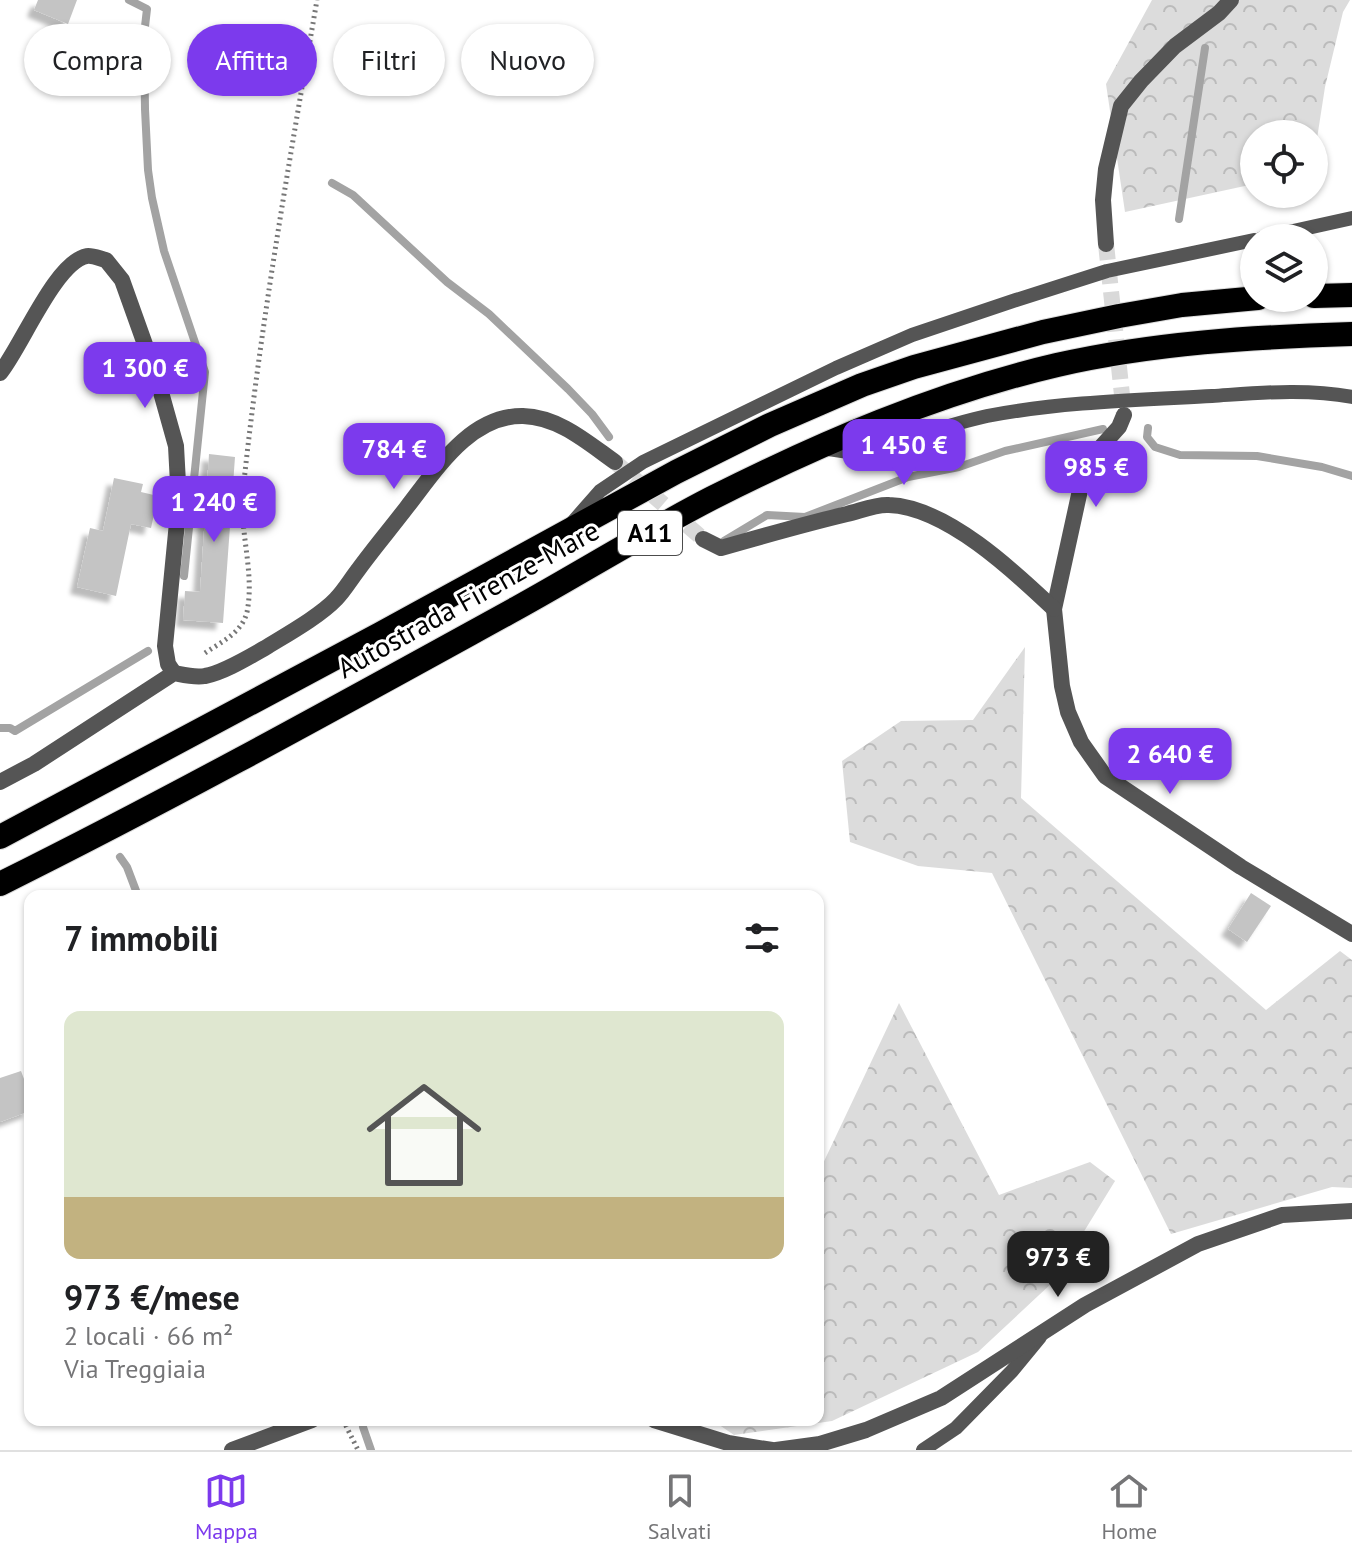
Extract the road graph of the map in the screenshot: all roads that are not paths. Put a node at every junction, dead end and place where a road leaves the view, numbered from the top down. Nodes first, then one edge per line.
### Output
1 (1231, 0) edge
2 (1352, 218) edge
3 (1325, 224) edge
4 (1240, 243) edge
5 (1106, 244) tunnel mouth
6 (1352, 295) edge
7 (1328, 296) edge
8 (1240, 300) edge
9 (1352, 334) edge
10 (0, 373) edge
11 (1352, 397) edge
12 (1124, 415) tunnel mouth
13 (817, 447) junction
14 (615, 462) tunnel mouth
15 (566, 531) junction
16 (703, 539) tunnel mouth
17 (1054, 609) junction
18 (174, 673) junction
19 (0, 782) edge
20 (0, 837) edge
21 (0, 884) edge
22 (1352, 934) edge
23 (1352, 1211) edge
24 (1045, 1331) junction
25 (295, 1426) edge
26 (673, 1426) edge
27 (232, 1450) edge
28 (774, 1450) edge
29 (923, 1450) edge

1 - 5 street
2 - 3 lane
4 - 15 lane
6 - 7 highway
8 - 15 highway, Autostrada Firenze-Mare / A11
9 - 13 highway, Autostrada Firenze-Mare / A11
10 - 18 street
11 - 13 lane
12 - 17 street
13 - 21 highway, Autostrada Firenze-Mare / A11
14 - 18 street
15 - 20 highway, Autostrada Firenze-Mare / A11
16 - 17 street
17 - 22 street
18 - 19 street
23 - 24 street
24 - 28 street
24 - 29 lane
25 - 27 street
26 - 28 street

